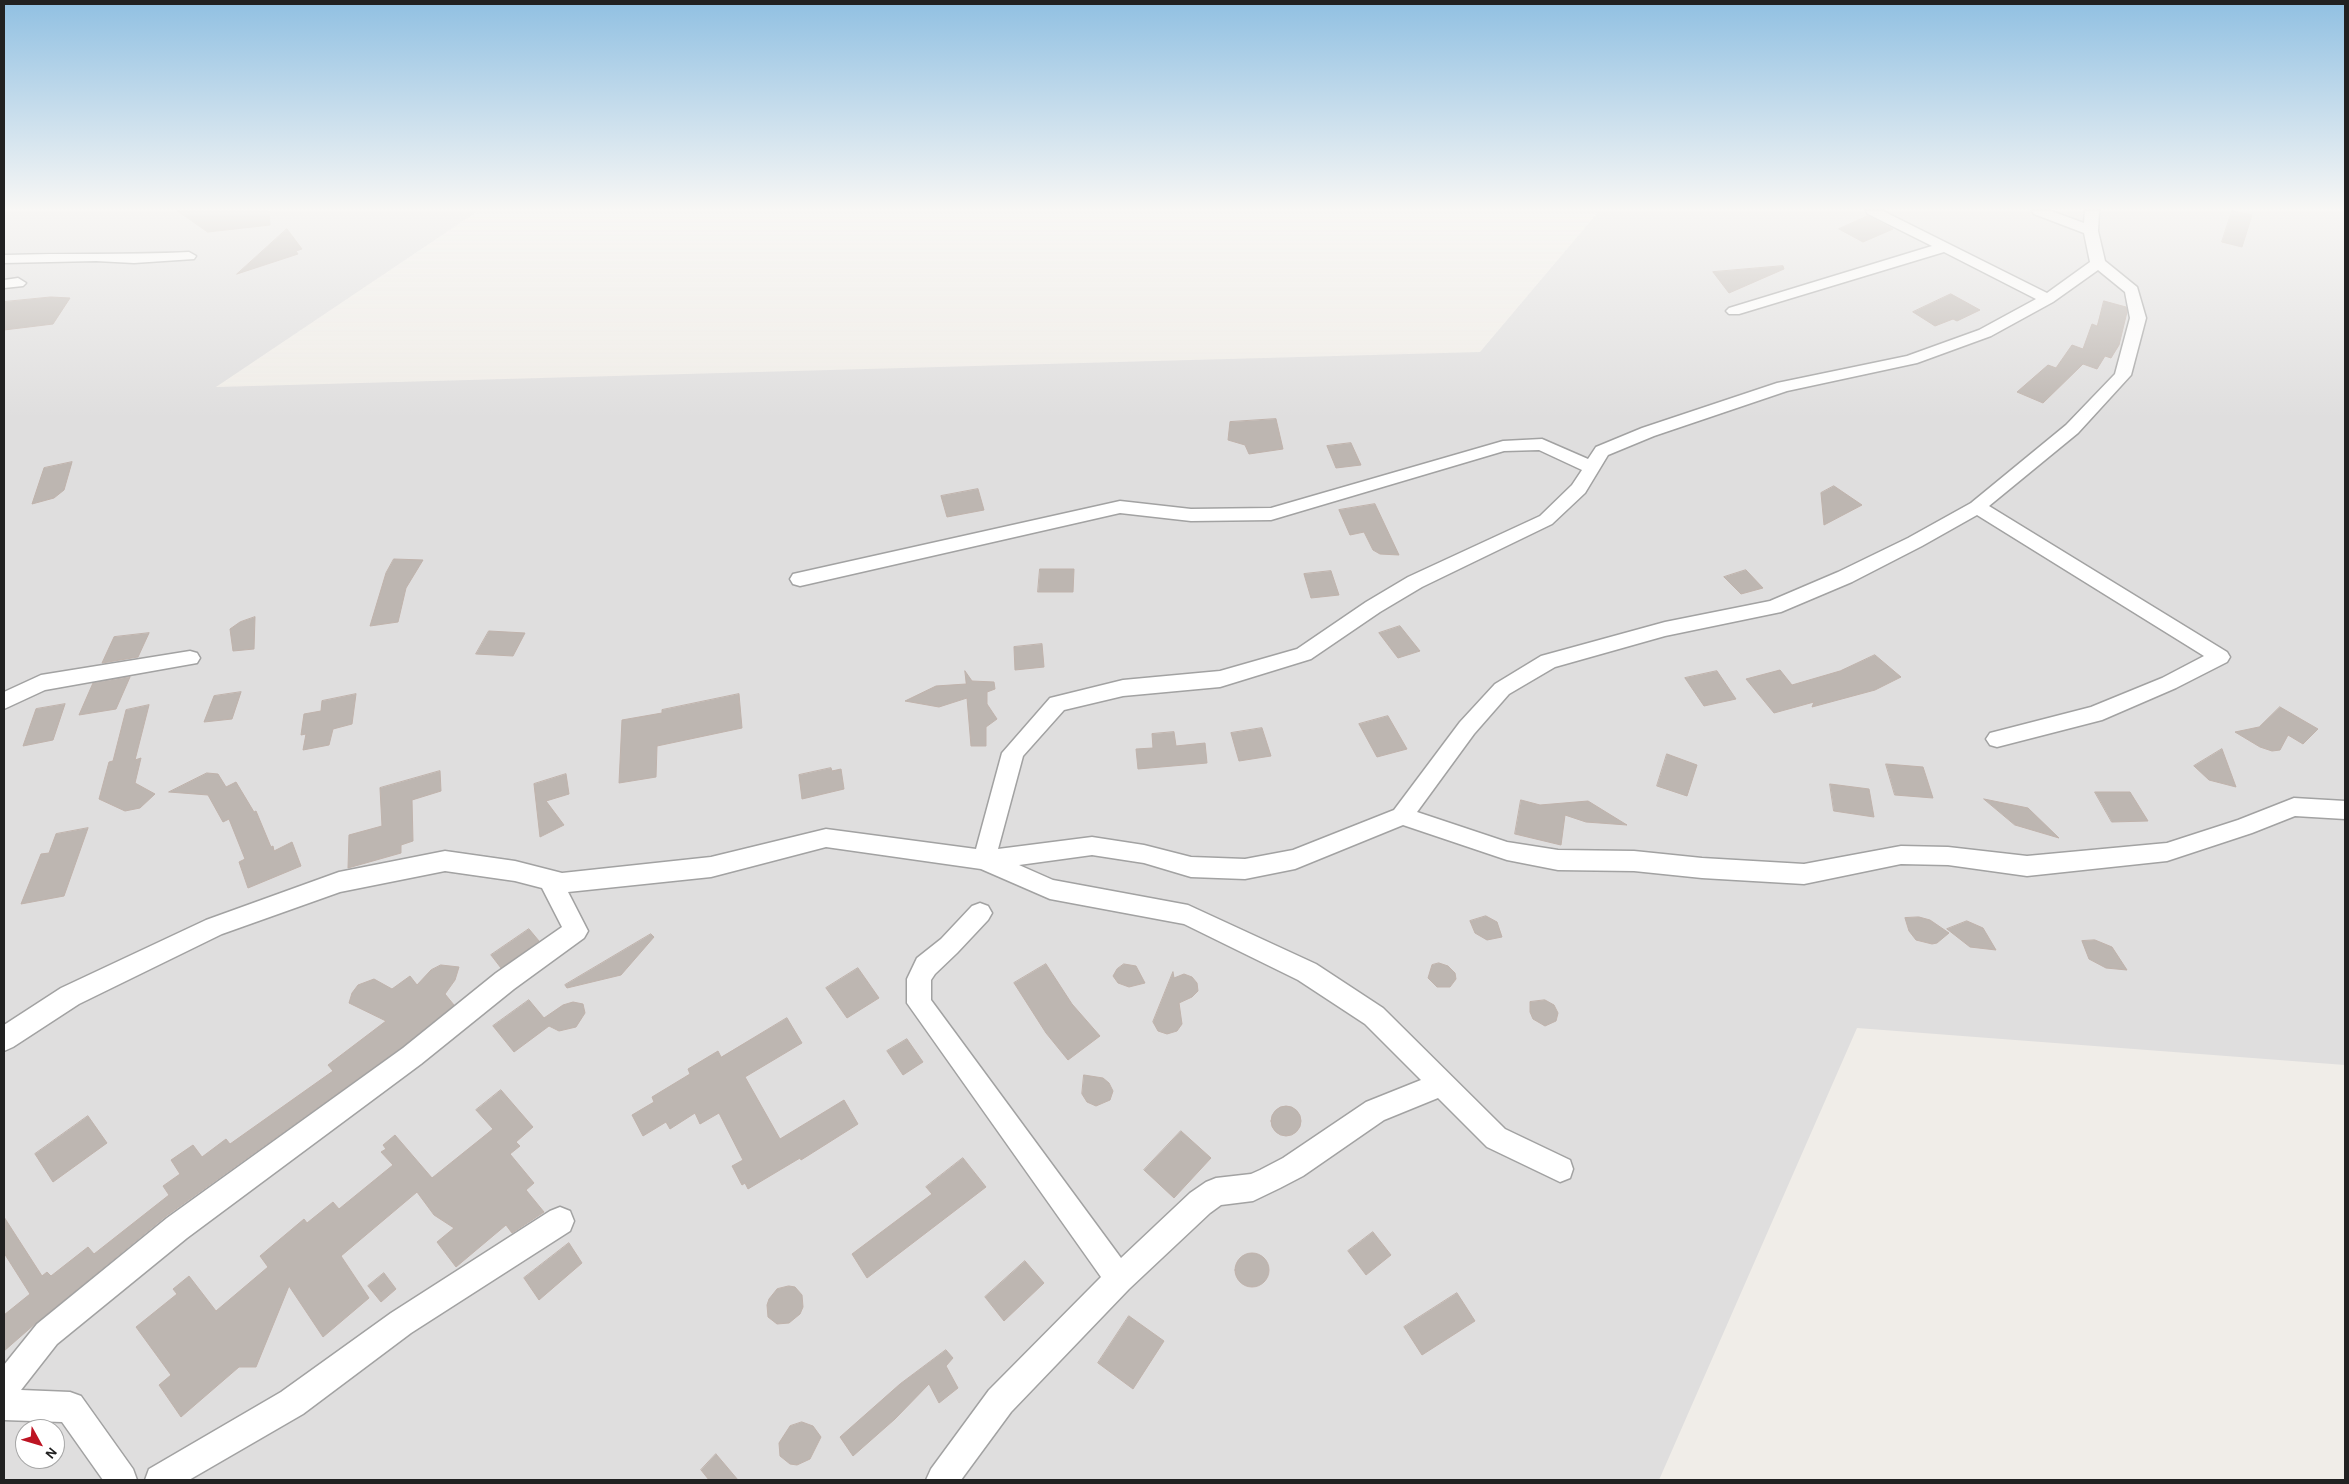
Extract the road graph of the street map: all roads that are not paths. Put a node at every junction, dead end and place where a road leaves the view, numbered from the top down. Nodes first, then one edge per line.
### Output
1 (1837, 280) edge
2 (2011, 280) edge
3 (2074, 280) edge
4 (2120, 280) edge
5 (2048, 299) junction
6 (1734, 311) dead end
7 (1592, 468) junction
8 (1977, 506) junction
9 (800, 579) dead end
10 (190, 658) dead end
11 (4, 701) edge
12 (1997, 739) dead end
13 (2345, 810) edge
14 (1402, 816) junction
15 (984, 860) junction
16 (550, 880) junction
17 (980, 913) dead end
18 (4, 1039) edge
19 (1443, 1084) junction
20 (1560, 1169) dead end
21 (560, 1221) dead end
22 (1119, 1279) junction
23 (4, 1388) edge
24 (4, 1405) edge
25 (122, 1480) edge
26 (160, 1480) edge
27 (942, 1480) edge

1 - 6 street
2 - 5 street
3 - 5 street
4 - 8 street
5 - 7 street
7 - 9 street
7 - 15 street
8 - 12 street
8 - 14 street
10 - 11 street
13 - 14 street
14 - 15 street
15 - 16 street
15 - 19 street
16 - 18 street
16 - 23 street
17 - 22 street
19 - 20 street
19 - 22 street
21 - 26 street
22 - 27 street
24 - 25 street

